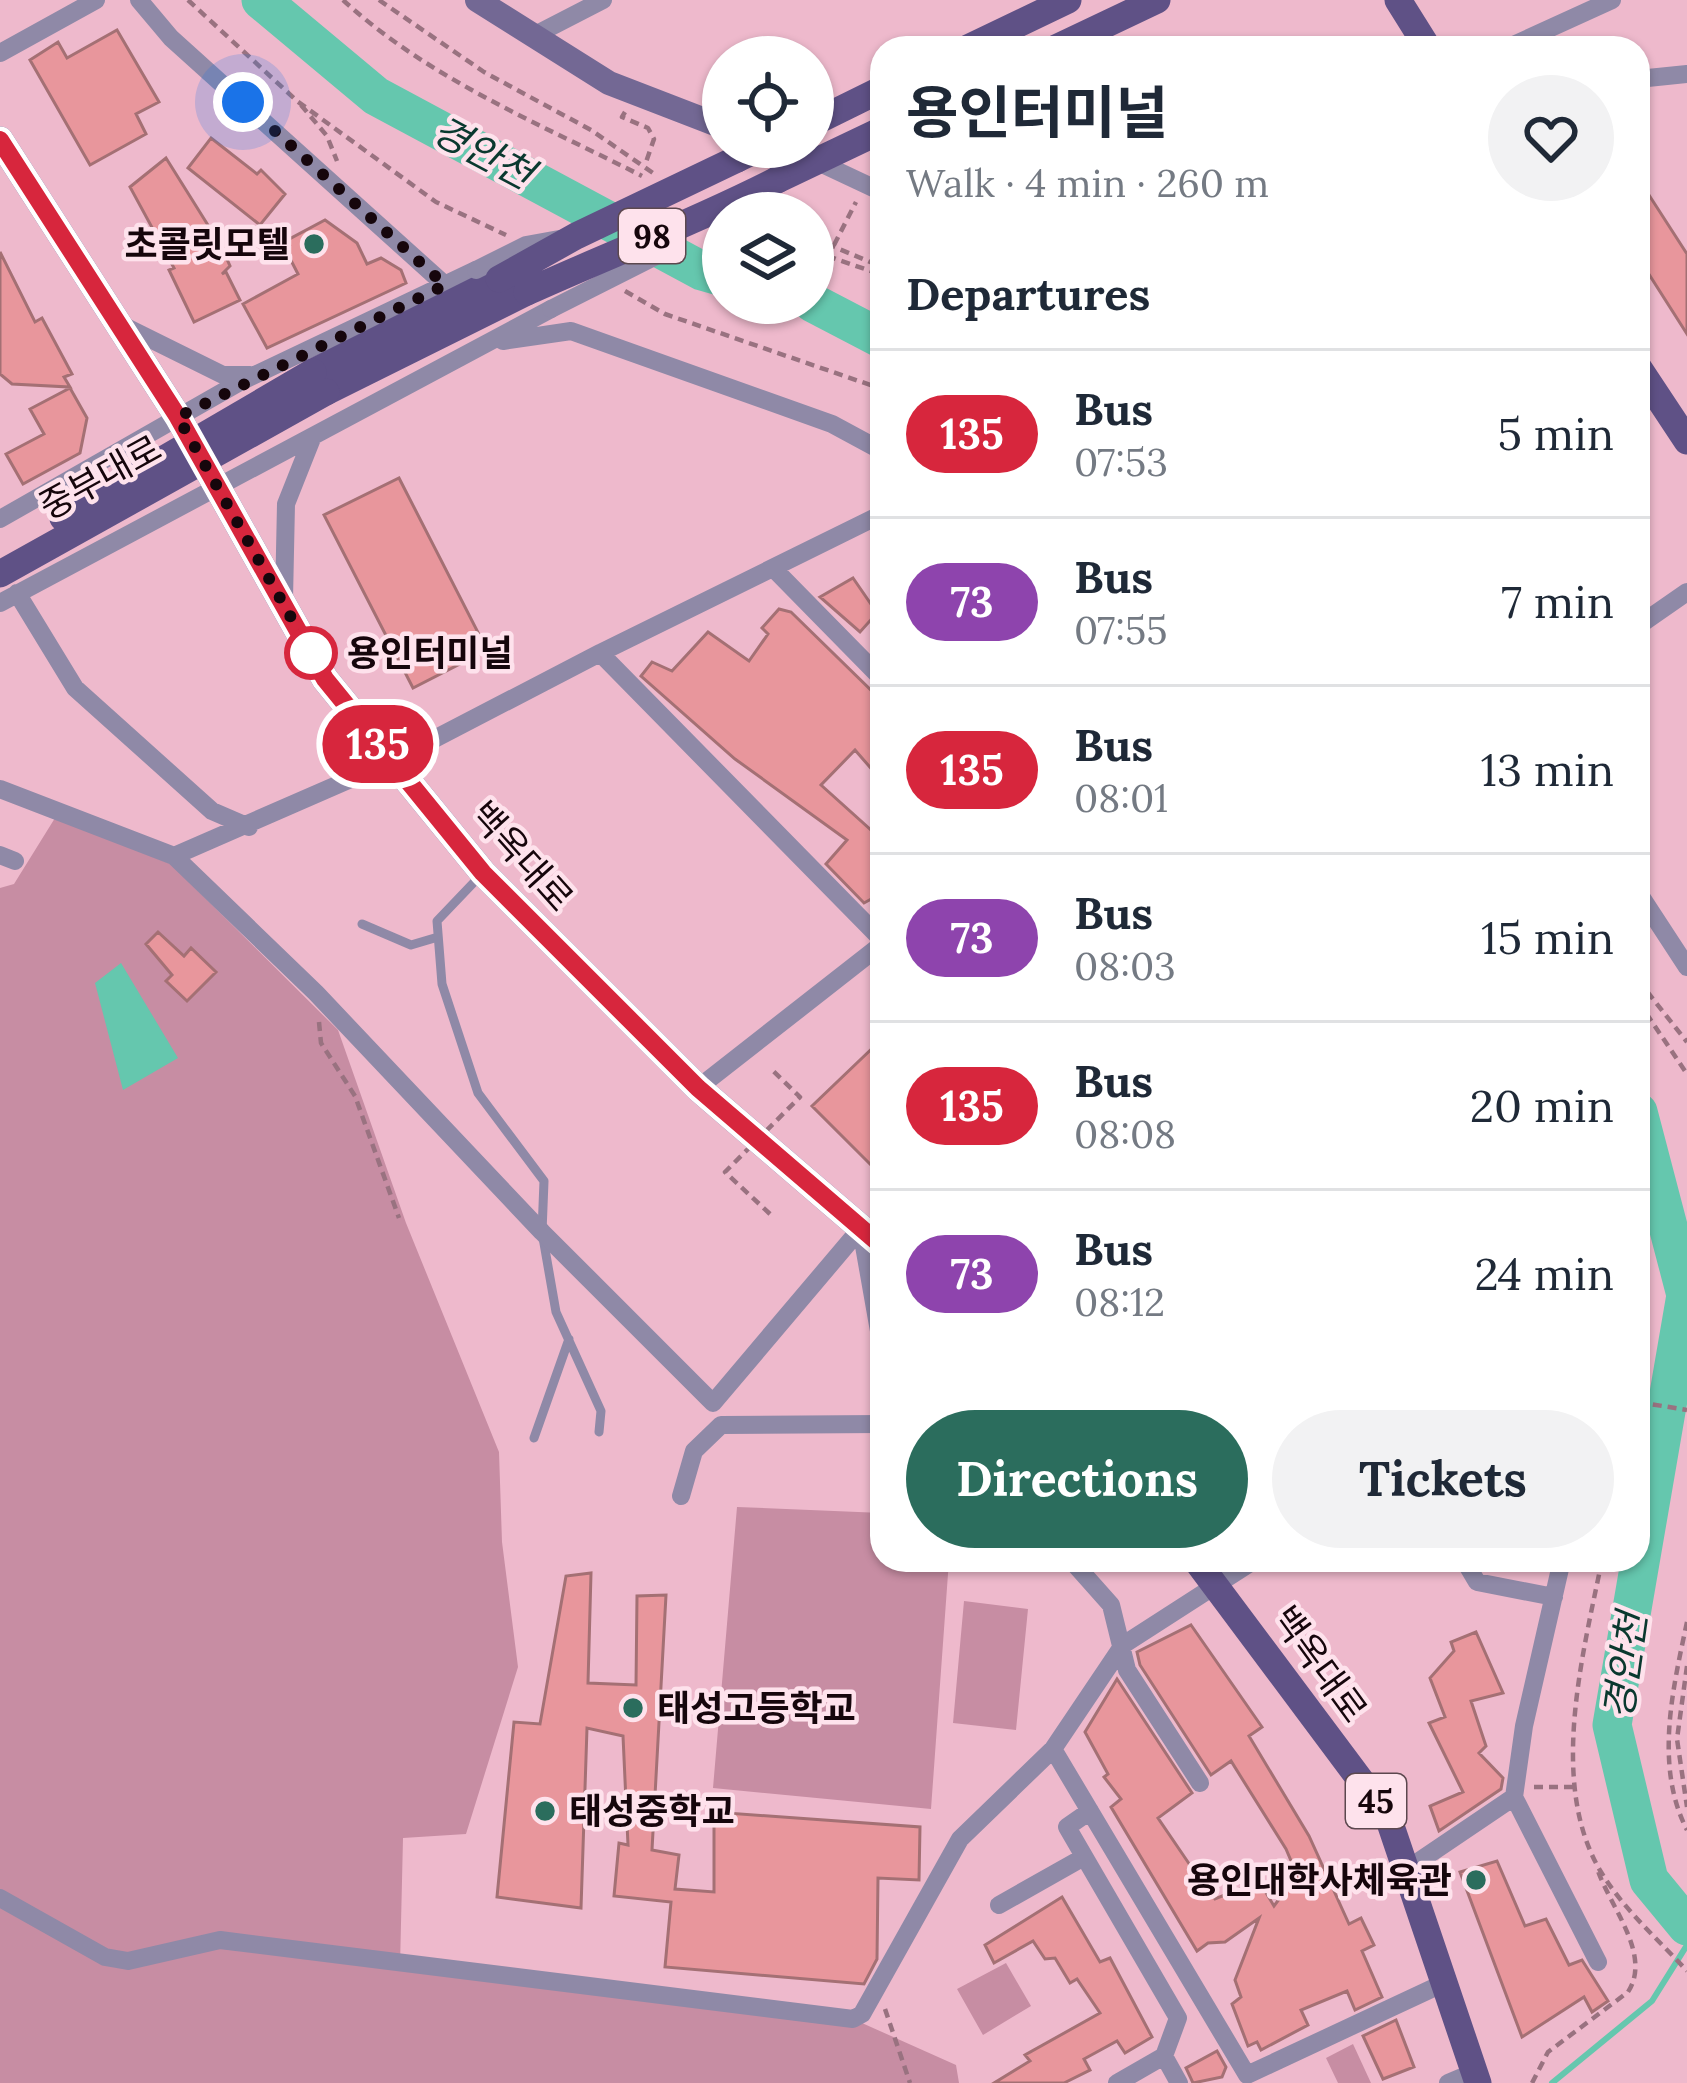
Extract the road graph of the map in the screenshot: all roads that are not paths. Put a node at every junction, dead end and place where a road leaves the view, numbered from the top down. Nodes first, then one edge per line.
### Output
1 (96, 0) edge
2 (139, 0) edge
3 (477, 0) edge
4 (603, 0) edge
5 (1068, 0) edge
6 (1157, 0) edge
7 (1398, 0) edge
8 (1612, 0) edge
9 (537, 34) junction
10 (993, 36) edge
11 (1081, 36) edge
12 (1420, 36) edge
13 (1533, 36) edge
14 (0, 52) edge
15 (1684, 75) edge
16 (1650, 78) edge
17 (870, 95) edge
18 (834, 113) edge
19 (702, 119) edge
20 (870, 136) edge
21 (0, 140) edge
22 (834, 153) edge
23 (719, 168) edge
24 (802, 168) edge
25 (831, 168) edge
26 (870, 186) edge
27 (680, 230) junction
28 (488, 274) junction
29 (445, 285) junction
30 (117, 322) junction
31 (486, 344) junction
32 (255, 375) junction
33 (319, 382) junction
34 (1650, 385) edge
35 (178, 417) junction
36 (313, 436) junction
37 (1687, 440) edge
38 (870, 445) edge
39 (219, 486) junction
40 (0, 519) edge
41 (870, 520) edge
42 (0, 554) edge
43 (773, 568) junction
44 (6, 590) edge
45 (1687, 592) edge
46 (284, 604) junction
47 (1650, 618) edge
48 (600, 653) junction
49 (870, 667) edge
50 (392, 761) junction
51 (0, 789) edge
52 (250, 827) junction
53 (174, 856) junction
54 (483, 873) junction
55 (1650, 911) edge
56 (362, 924) dead end
57 (870, 930) edge
58 (438, 937) junction
59 (870, 952) edge
60 (1687, 968) edge
61 (698, 1088) junction
62 (542, 1232) junction
63 (870, 1236) edge
64 (870, 1238) edge
65 (569, 1339) junction
66 (870, 1424) edge
67 (599, 1432) dead end
68 (534, 1438) dead end
69 (681, 1496) dead end
70 (1082, 1572) edge
71 (1206, 1572) edge
72 (1237, 1572) edge
73 (1471, 1572) edge
74 (1559, 1572) edge
75 (1217, 1585) junction
76 (1554, 1597) junction
77 (1123, 1645) junction
78 (1053, 1749) junction
79 (1200, 1784) dead end
80 (1515, 1792) junction
81 (1090, 1811) junction
82 (1084, 1857) junction
83 (1406, 1870) junction
84 (0, 1898) edge
85 (999, 1905) dead end
86 (1598, 1962) dead end
87 (1444, 1983) junction
88 (1164, 2056) junction
89 (1476, 2078) edge
90 (1239, 2079) edge
91 (1117, 2083) edge
92 (1179, 2083) edge
93 (1448, 2083) edge

1 - 14 street
2 - 29 street
3 - 9 main road
4 - 9 street
5 - 10 main road
6 - 11 main road
7 - 12 main road
8 - 13 street
9 - 19 main road
15 - 16 street
17 - 18 main road
20 - 22 main road, 중부대로 / 98
21 - 30 main road, 백옥대로
23 - 28 main road, 중부대로 / 98, bridge
24 - 27 main road, 중부대로 / 98, bridge
25 - 26 street
27 - 31 street, bridge
27 - 33 main road, 중부대로 / 98, bridge
28 - 29 street
28 - 33 main road, 중부대로 / 98
29 - 32 street
30 - 32 street
30 - 35 main road, 백옥대로
31 - 36 street
31 - 38 street
32 - 35 street
33 - 42 main road, 중부대로 / 98, bridge
33 - 44 main road, 중부대로 / 98, bridge
34 - 37 main road
35 - 39 main road, 백옥대로
35 - 40 street
36 - 39 street
36 - 46 street
39 - 44 street
39 - 46 main road, 백옥대로
41 - 43 street
43 - 48 street
43 - 49 street
44 - 52 street
45 - 47 street
46 - 50 main road, 백옥대로
48 - 50 street
48 - 57 street
50 - 52 street
50 - 54 main road, 백옥대로
51 - 53 street
52 - 53 street
53 - 62 street
54 - 58 lane
54 - 61 main road, 백옥대로
55 - 60 street
56 - 58 lane
58 - 62 lane
59 - 61 street
61 - 63 main road, 백옥대로
62 - 64 street
62 - 65 lane
65 - 67 lane
65 - 68 lane
66 - 69 street
70 - 77 street
71 - 75 main road, 백옥대로 / 45
72 - 75 street
73 - 76 street
74 - 76 street
75 - 77 street
75 - 83 main road, 백옥대로 / 45
76 - 80 street
77 - 78 street
77 - 79 street
78 - 81 street
78 - 84 street
80 - 83 street
80 - 86 street
81 - 82 street
81 - 90 street
82 - 85 street
82 - 88 street
83 - 87 main road, 백옥대로 / 45
87 - 89 main road, 백옥대로 / 45
87 - 90 street
88 - 91 street
88 - 92 street
89 - 93 street

